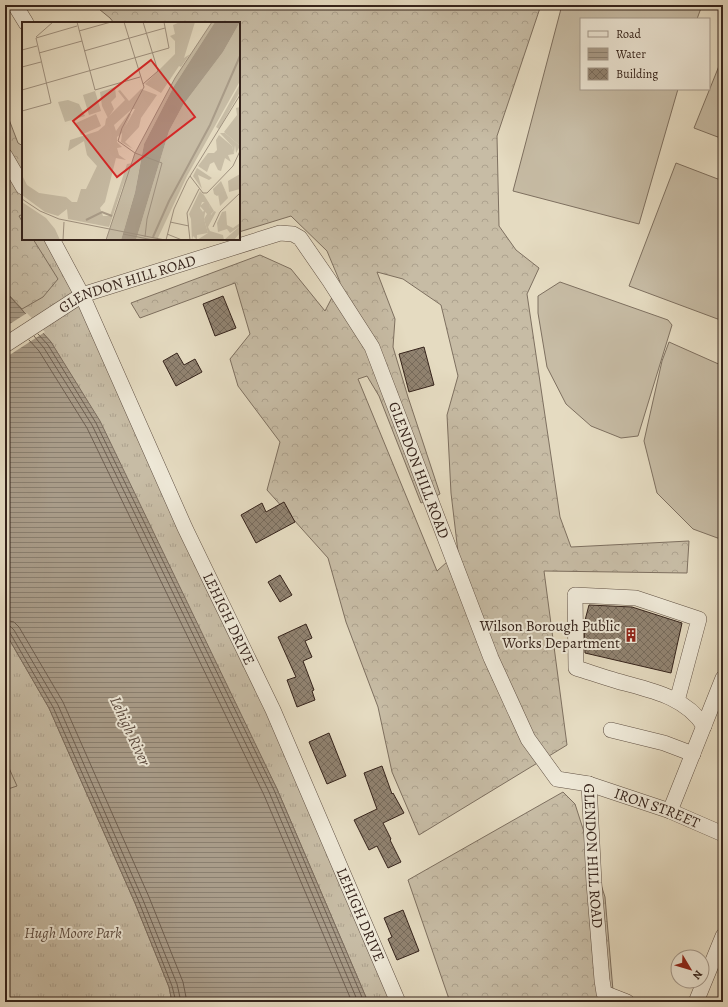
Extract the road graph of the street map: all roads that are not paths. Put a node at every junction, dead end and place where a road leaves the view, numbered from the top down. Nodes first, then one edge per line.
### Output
1 (16, 5) edge
2 (25, 22) edge
3 (5, 156) edge
4 (22, 185) edge
5 (53, 240) edge
6 (82, 296) junction
7 (5, 345) edge
8 (723, 678) edge
9 (677, 701) junction
10 (704, 726) junction
11 (611, 730) dead end
12 (693, 754) junction
13 (589, 784) junction
14 (670, 811) junction
15 (723, 834) edge
16 (723, 936) edge
17 (398, 1002) edge
18 (627, 1002) edge
19 (696, 1002) edge

1 - 2 street
3 - 4 street
5 - 6 street, LEHIGH DRIVE
6 - 7 street, GLENDON HILL ROAD
6 - 13 street, GLENDON HILL ROAD
6 - 17 street, LEHIGH DRIVE
8 - 10 street
9 - 9 street
9 - 10 street
10 - 12 street
11 - 12 street
12 - 14 street
13 - 14 street, IRON STREET
13 - 18 street, GLENDON HILL ROAD
14 - 15 street, IRON STREET
16 - 19 street

